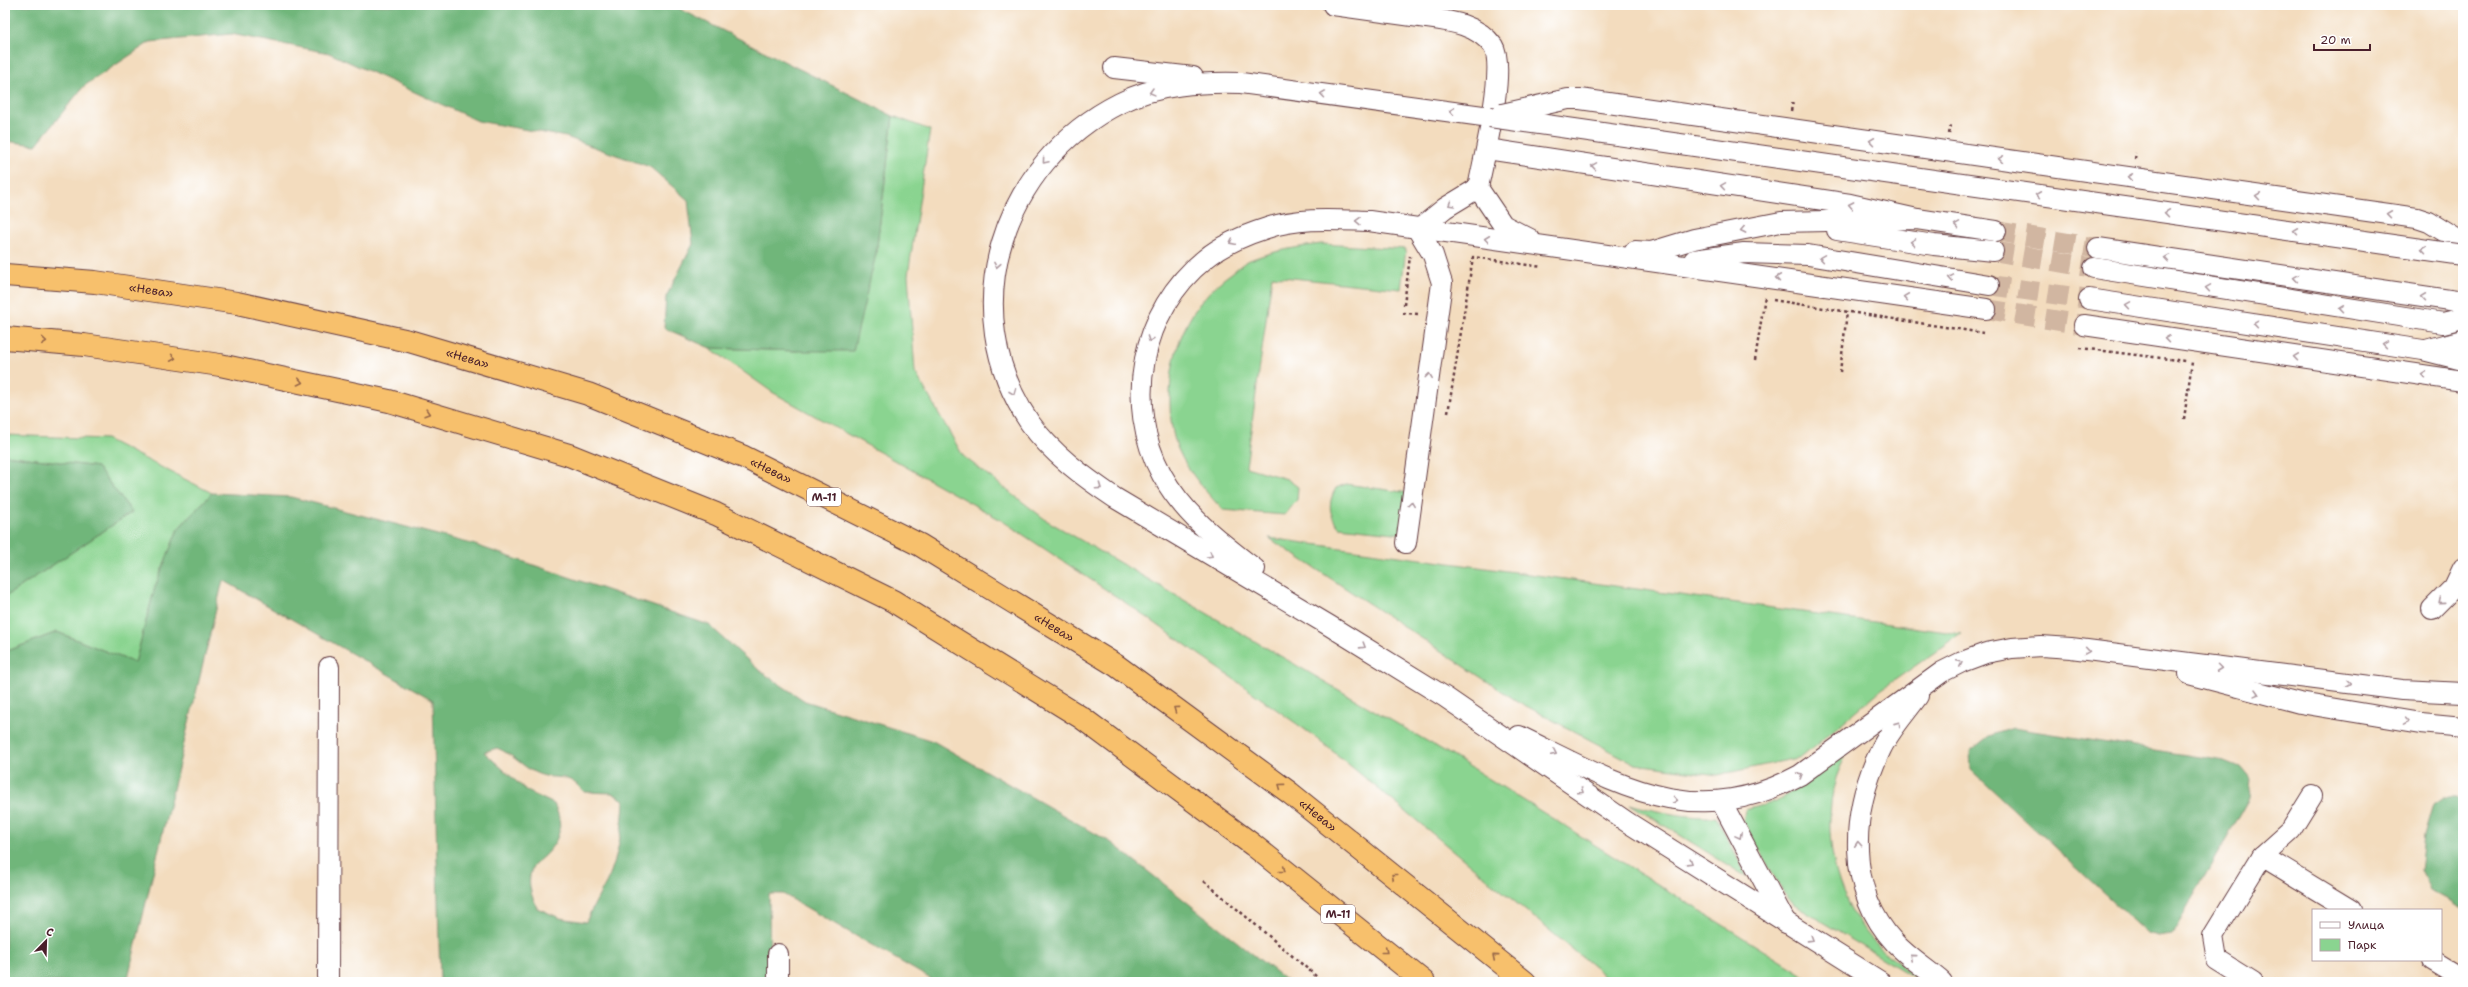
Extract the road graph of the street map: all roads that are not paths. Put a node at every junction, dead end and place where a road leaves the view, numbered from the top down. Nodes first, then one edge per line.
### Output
1 (1333, 5) edge
2 (1428, 12) edge
3 (1114, 68) dead end
4 (1241, 83) junction
5 (1490, 117) junction
6 (1487, 149) junction
7 (1478, 188) junction
8 (1917, 219) junction
9 (1781, 222) junction
10 (1418, 230) junction
11 (1996, 231) tunnel mouth
12 (2463, 243) edge
13 (1545, 246) junction
14 (2098, 248) tunnel mouth
15 (1568, 249) junction
16 (1993, 251) tunnel mouth
17 (2463, 255) edge
18 (1668, 264) junction
19 (2094, 268) tunnel mouth
20 (5, 275) edge
21 (1989, 285) tunnel mouth
22 (2089, 299) tunnel mouth
23 (2463, 302) edge
24 (1986, 309) tunnel mouth
25 (2463, 318) edge
26 (2084, 325) tunnel mouth
27 (5, 338) edge
28 (2463, 340) edge
29 (2423, 350) junction
30 (2463, 360) edge
31 (2463, 381) edge
32 (1406, 543) dead end
33 (2463, 568) edge
34 (2432, 609) dead end
35 (1330, 626) junction
36 (2125, 656) junction
37 (329, 667) dead end
38 (1927, 683) junction
39 (2463, 693) edge
40 (1445, 697) junction
41 (2463, 727) edge
42 (2312, 796) dead end
43 (1721, 801) junction
44 (2262, 856) junction
45 (2349, 909) edge
46 (1787, 923) junction
47 (778, 954) dead end
48 (2434, 961) edge
49 (2463, 979) edge
50 (328, 982) edge
51 (778, 982) edge
52 (1424, 982) edge
53 (1525, 982) edge
54 (1881, 982) edge
55 (1942, 982) edge
56 (2252, 982) edge

1 - 2 street
2 - 6 street
3 - 4 street
5 -> 4 street
4 -> 35 street
12 -> 5 street, bridge
17 -> 5 street, bridge
6 - 7 street
8 -> 6 street
7 -> 10 street
7 - 13 street
8 - 9 street
11 -> 8 street
9 -> 15 street
16 -> 9 street
13 -> 10 street
32 -> 10 street
10 -> 35 street
13 - 15 street
23 -> 14 street
15 - 18 street
21 -> 18 street
24 -> 18 street
25 -> 19 street
53 -> 20 highway, «Нева» / М-11
29 -> 22 street
31 -> 26 street
27 -> 52 highway, М-11
28 - 29 street
29 - 30 street
33 -> 34 street
35 -> 40 street
38 -> 36 street
36 -> 39 street
36 -> 41 street
37 - 50 street
43 -> 38 street
55 -> 38 street
40 -> 43 street
40 -> 46 street
42 - 44 street
43 -> 46 street
44 - 45 street
44 - 56 street
46 -> 54 street
47 - 51 street
48 - 49 street

